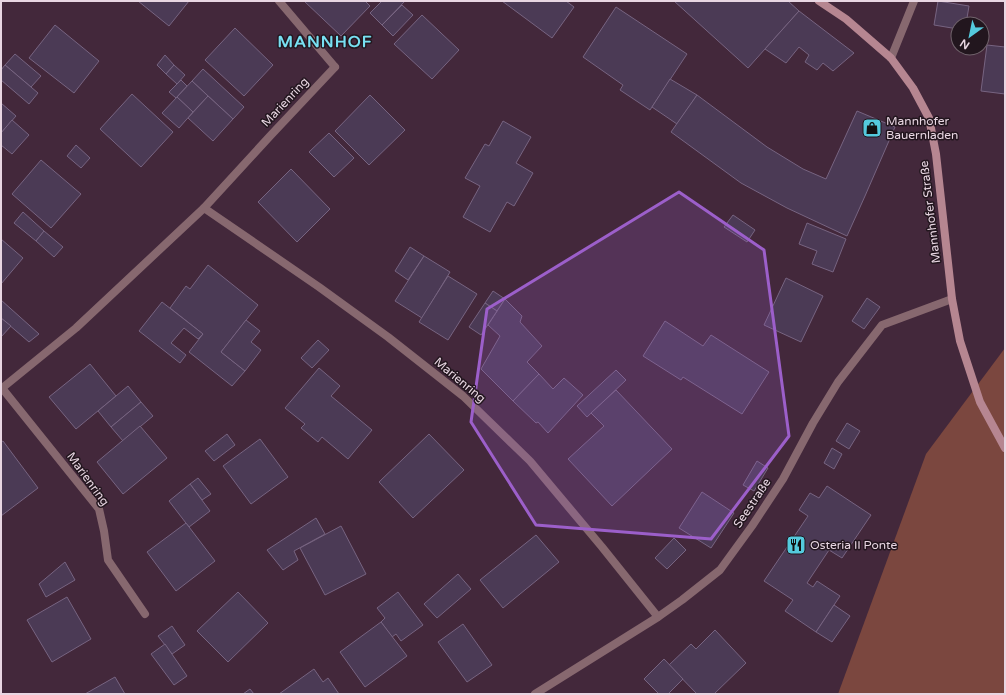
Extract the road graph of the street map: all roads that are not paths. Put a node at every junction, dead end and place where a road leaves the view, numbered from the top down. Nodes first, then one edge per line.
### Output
1 (279, 1) edge
2 (818, 1) edge
3 (914, 1) edge
4 (891, 58) junction
5 (204, 208) junction
6 (952, 299) junction
7 (2, 389) edge
8 (1005, 448) edge
9 (145, 614) dead end
10 (658, 617) junction
11 (535, 694) edge

1 - 5 street, Marienring
2 - 4 main road, Mannhofer Straße
3 - 4 street
4 - 6 main road, Mannhofer Straße
5 - 7 street, Marienring
5 - 10 street, Marienring
6 - 8 main road, Mannhofer Straße
6 - 10 street, Seestraße
7 - 9 street, Marienring
10 - 11 street, Seestraße

